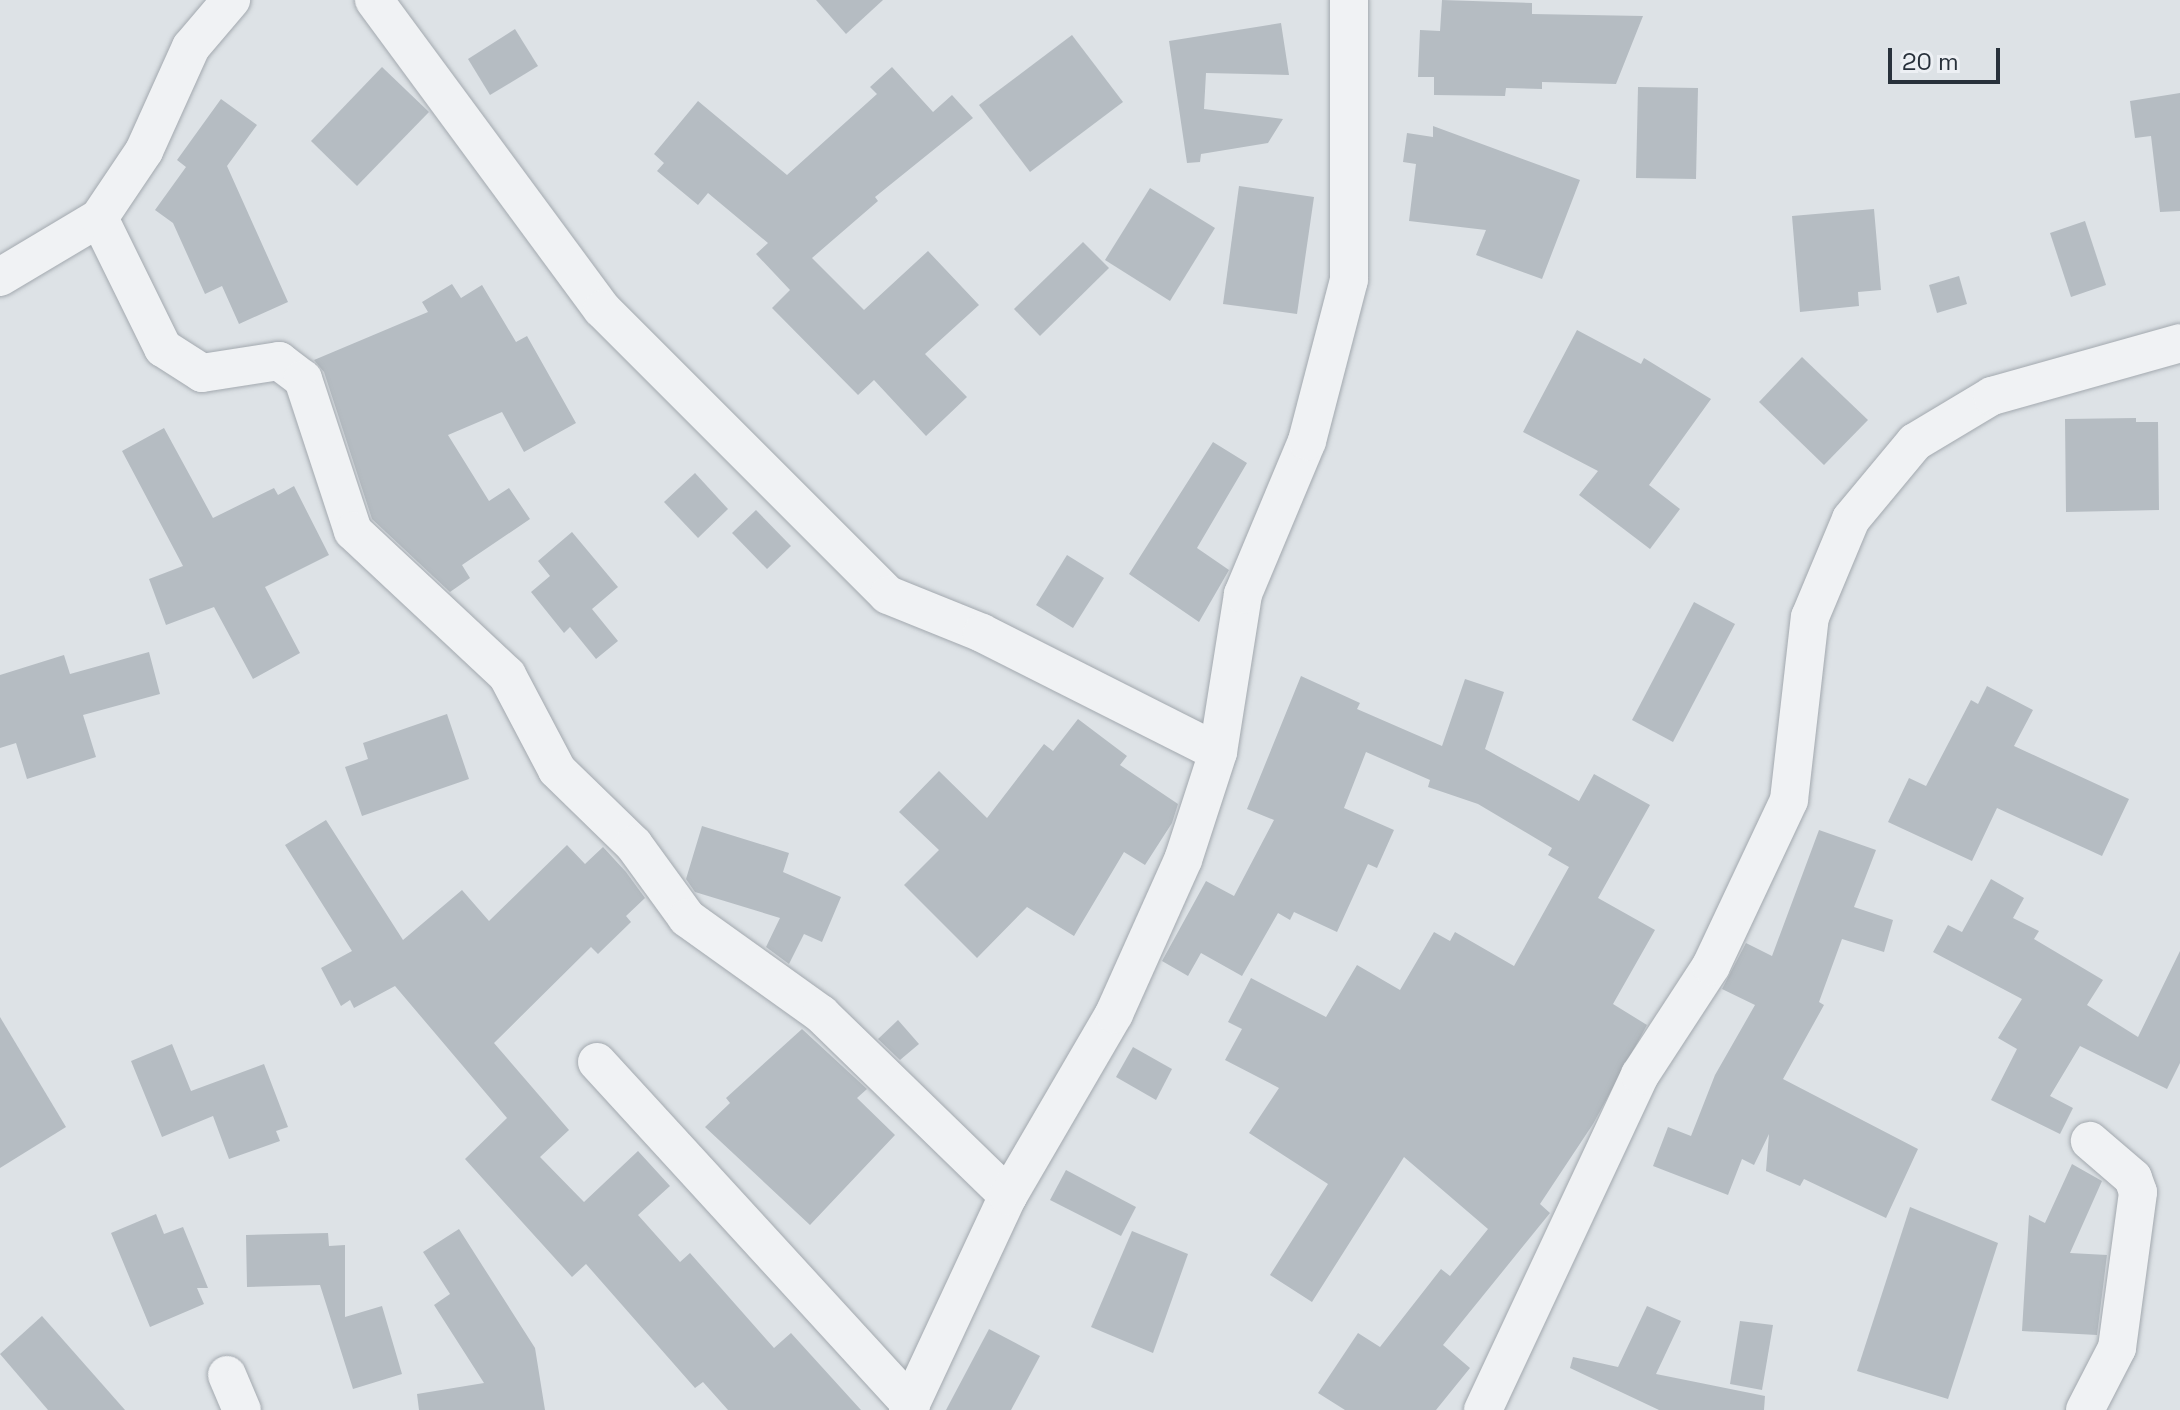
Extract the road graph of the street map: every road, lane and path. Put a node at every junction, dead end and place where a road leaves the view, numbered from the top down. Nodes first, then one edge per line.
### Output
1 (231, 0) edge
2 (374, 0) edge
3 (1349, 0) edge
4 (99, 218) junction
5 (0, 277) edge
6 (2180, 343) edge
7 (1218, 752) junction
8 (597, 1062) dead end
9 (2090, 1141) dead end
10 (1008, 1196) junction
11 (227, 1375) dead end
12 (910, 1408) edge
13 (242, 1410) edge
14 (1483, 1410) edge
15 (2085, 1410) edge

1 - 4 street
2 - 7 street
3 - 7 street
4 - 5 street
4 - 10 street
6 - 14 street
7 - 10 street
8 - 12 street
9 - 15 street
10 - 12 street
11 - 13 street

